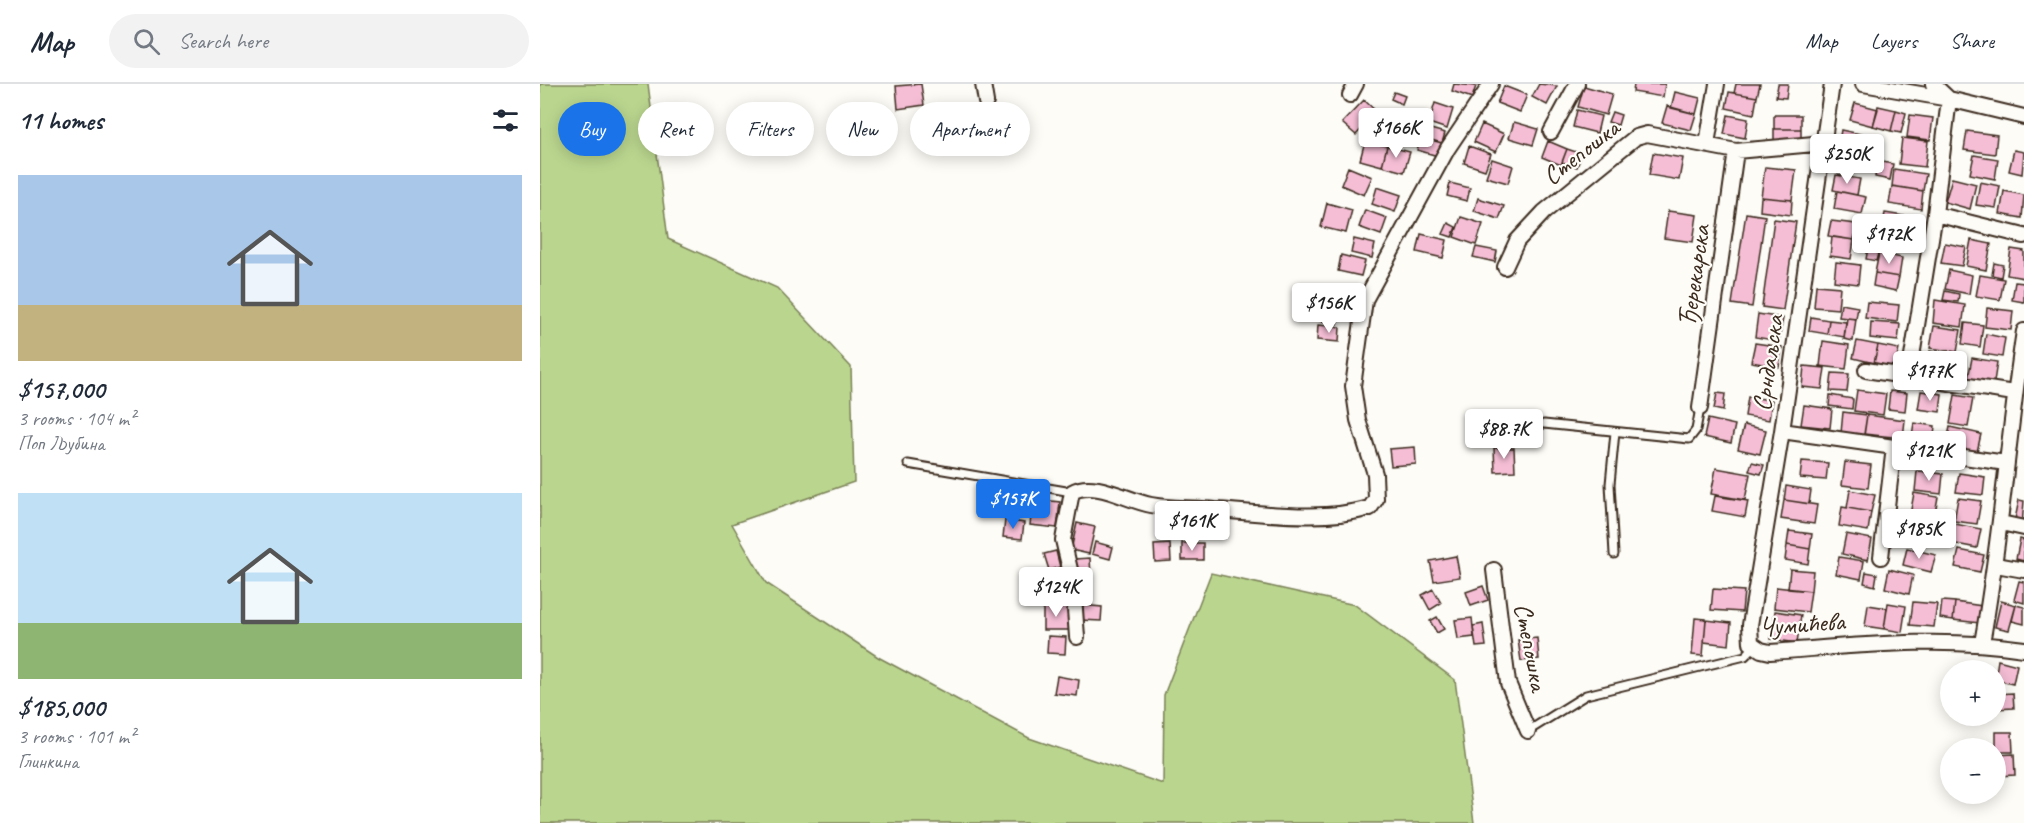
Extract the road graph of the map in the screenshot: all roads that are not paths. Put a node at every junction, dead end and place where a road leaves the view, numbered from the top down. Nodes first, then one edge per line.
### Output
1 (983, 84) edge
2 (1491, 84) edge
3 (1577, 84) edge
4 (1717, 84) edge
5 (1832, 84) edge
6 (1863, 84) edge
7 (1933, 84) edge
8 (1949, 99) junction
9 (986, 102) dead end
10 (2024, 117) edge
11 (1551, 132) dead end
12 (1825, 143) junction
13 (1707, 144) junction
14 (1736, 151) junction
15 (1935, 214) junction
16 (2024, 236) edge
17 (1505, 267) dead end
18 (2024, 331) edge
19 (1866, 370) dead end
20 (1909, 375) junction
21 (2014, 393) junction
22 (1700, 408) joint
23 (1544, 424) dead end
24 (1782, 431) junction
25 (1616, 432) junction
26 (1894, 447) junction
27 (2006, 463) junction
28 (908, 464) dead end
29 (1072, 492) junction
30 (2001, 523) junction
31 (2024, 528) edge
32 (1614, 554) dead end
33 (1881, 557) dead end
34 (1996, 565) junction
35 (1494, 570) dead end
36 (2024, 570) edge
37 (1077, 637) dead end
38 (1982, 642) junction
39 (1754, 647) junction
40 (2024, 649) edge
41 (1528, 731) joint

1 - 9 street
2 - 29 street
3 - 11 street
4 - 13 street
5 - 12 street, Срндаљска
6 - 8 street
7 - 8 street
8 - 10 street
8 - 15 street
12 - 14 street, Степошка
12 - 24 street, Срндаљска
13 - 14 street, Степошка
13 - 17 street, Степошка
14 - 22 street, Ђерекарска
15 - 16 street
15 - 20 street
18 - 21 street
19 - 20 street
20 - 21 street
21 - 27 street
22 - 25 lane
23 - 25 lane
24 - 26 street
24 - 39 street, Срндаљска
25 - 32 lane
26 - 27 street
26 - 33 street
27 - 30 street
28 - 29 lane
29 - 37 street
30 - 31 street
30 - 34 street
34 - 36 street
34 - 38 street
35 - 41 street, Степошка
38 - 39 street, Чумићева
38 - 40 street, Чумићева
39 - 41 lane, Чумићева

